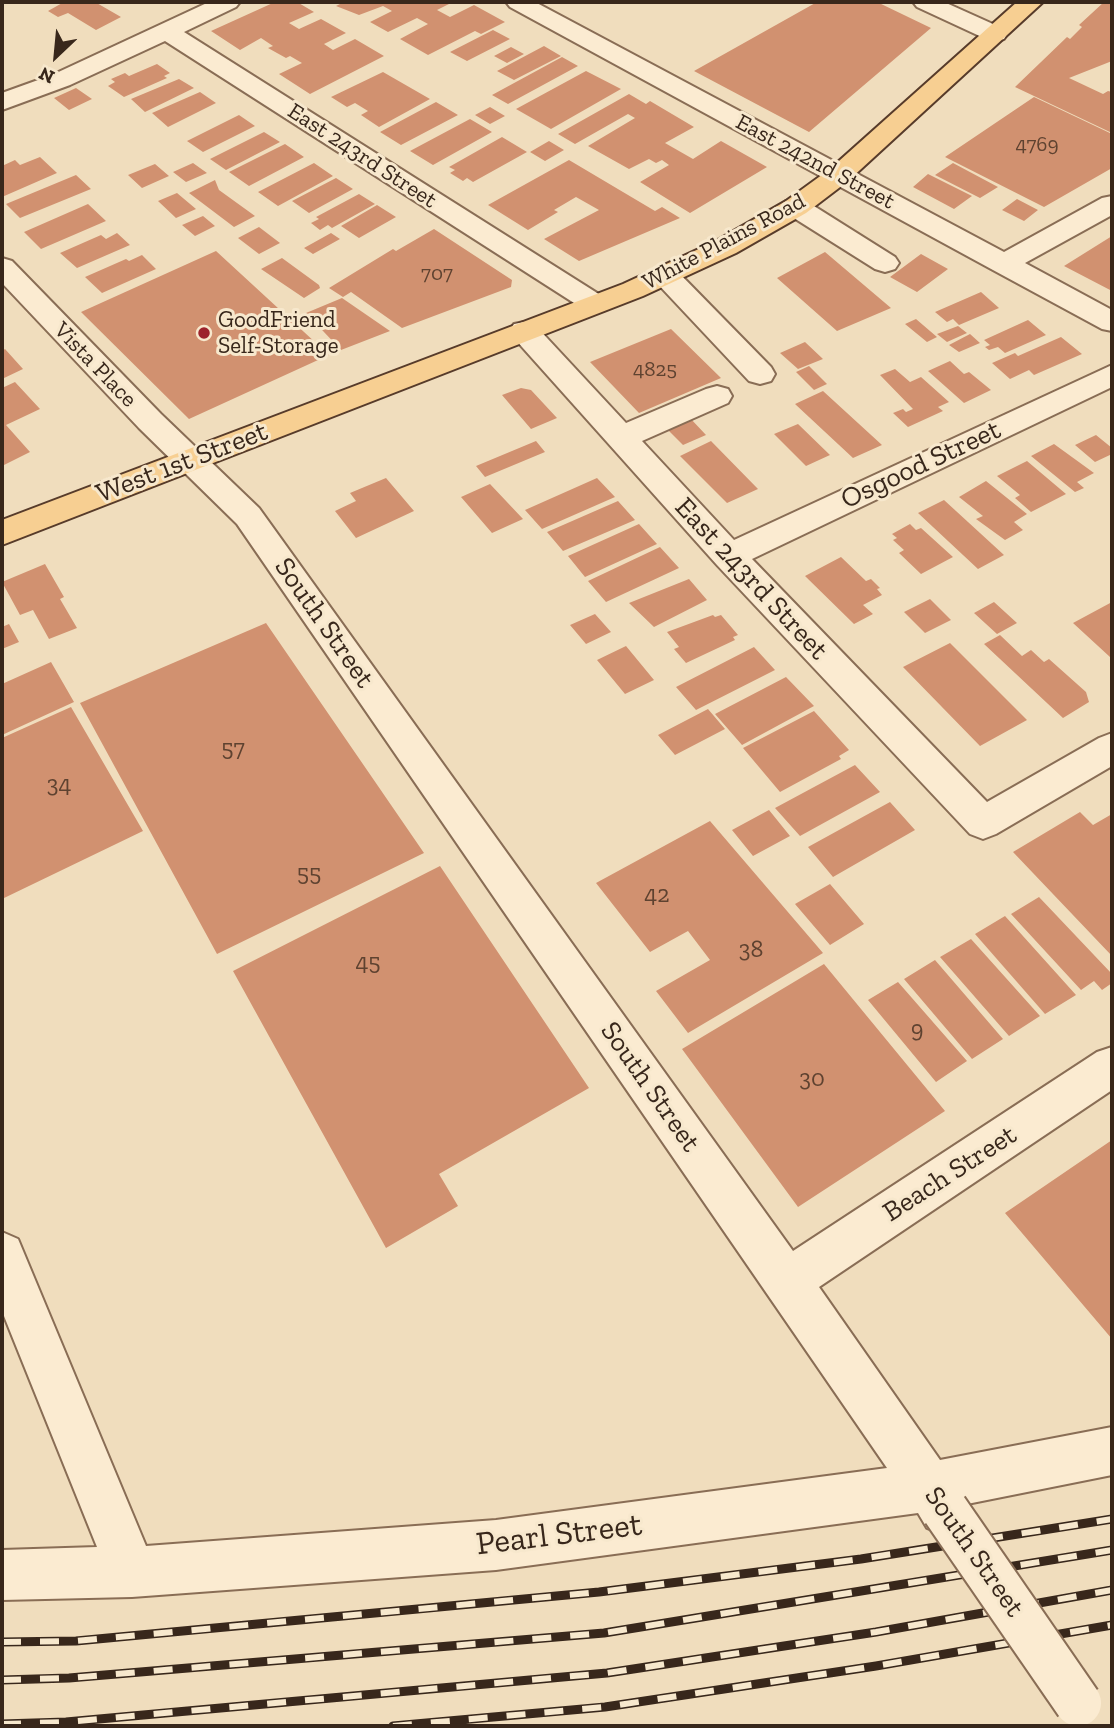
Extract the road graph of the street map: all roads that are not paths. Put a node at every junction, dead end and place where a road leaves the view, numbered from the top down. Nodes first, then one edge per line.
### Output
1 (228, 2) edge
2 (518, 2) edge
3 (925, 2) edge
4 (1031, 2) edge
5 (165, 30) junction
6 (995, 34) junction
7 (2, 102) edge
8 (839, 175) junction
9 (1112, 204) edge
10 (796, 206) junction
11 (885, 263) dead end
12 (1003, 264) junction
13 (2, 267) edge
14 (666, 276) junction
15 (595, 304) junction
16 (1112, 323) edge
17 (524, 331) junction
18 (760, 374) dead end
19 (1112, 375) edge
20 (363, 394) joint
21 (717, 396) dead end
22 (620, 438) junction
23 (192, 460) junction
24 (2, 533) edge
25 (729, 555) junction
26 (1112, 748) edge
27 (1112, 1066) edge
28 (2, 1255) edge
29 (787, 1281) junction
30 (1112, 1451) edge
31 (937, 1499) junction
32 (132, 1572) junction
33 (2, 1575) edge
34 (1086, 1715) edge

1 - 5 street
2 - 8 street, East 242nd Street
3 - 6 street
4 - 6 main road, White Plains Road
5 - 7 street
5 - 15 street, East 243rd Street
6 - 8 main road, White Plains Road
8 - 10 main road, White Plains Road
8 - 12 street, East 242nd Street
9 - 12 street
10 - 11 street
10 - 14 main road, White Plains Road
12 - 16 street, East 242nd Street
13 - 23 street, Vista Place
14 - 15 main road, White Plains Road
14 - 18 street
15 - 17 main road, White Plains Road
17 - 20 main road, White Plains Road
17 - 22 street, East 243rd Street
19 - 25 street, Osgood Street
20 - 23 main road, West 1st Street
21 - 22 street
22 - 25 street, East 243rd Street
23 - 24 main road, West 1st Street
23 - 29 street, South Street
25 - 26 street, East 243rd Street
27 - 29 street, Beach Street
28 - 32 street
29 - 31 street, South Street
30 - 31 street, Pearl Street
31 - 32 street, Pearl Street
31 - 34 street, South Street, bridge
32 - 33 street, Pearl Street

